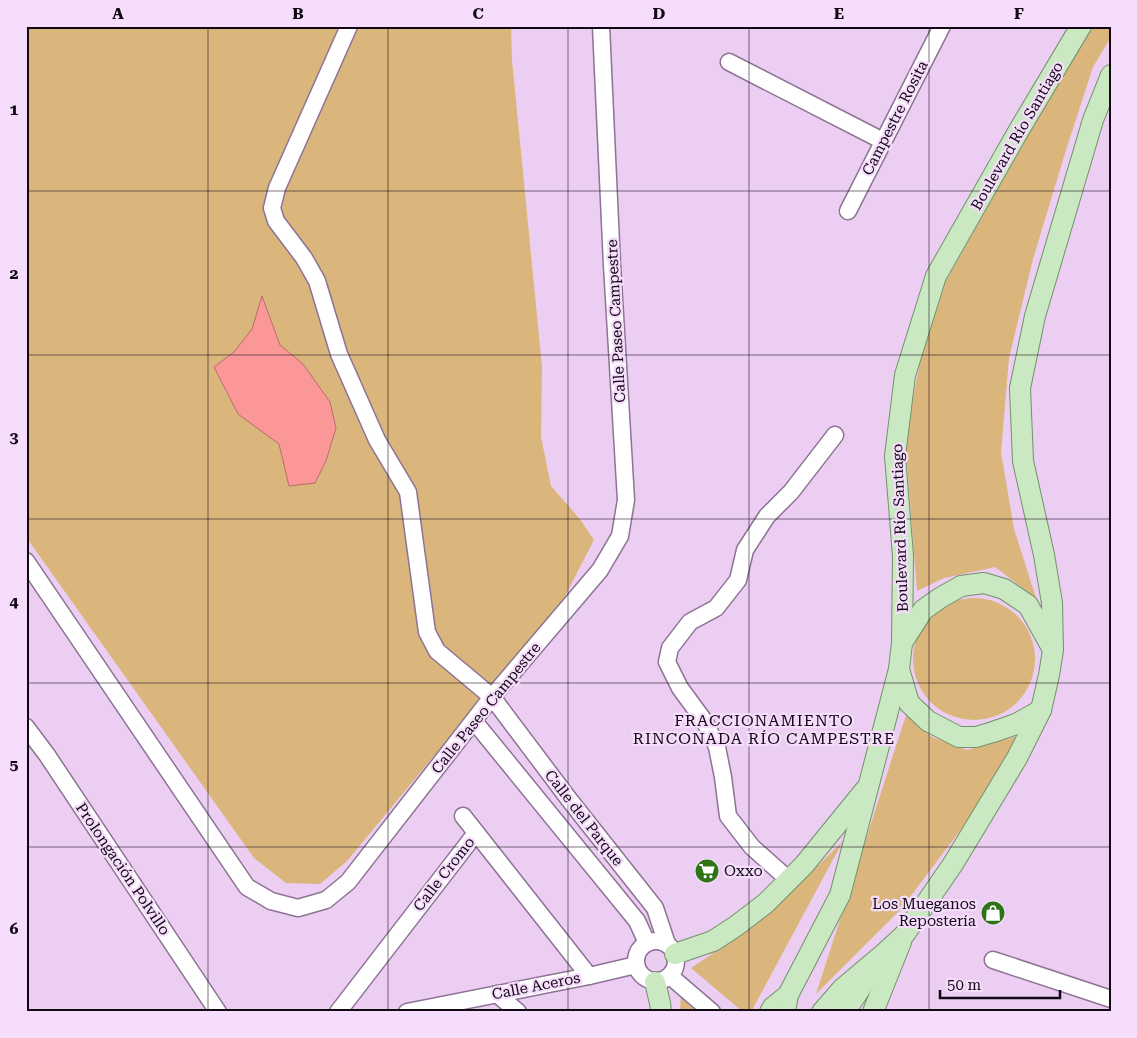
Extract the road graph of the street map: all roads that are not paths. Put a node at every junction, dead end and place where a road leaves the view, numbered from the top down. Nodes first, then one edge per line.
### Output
1 (349, 26) edge
2 (601, 26) edge
3 (942, 26) edge
4 (1081, 26) edge
5 (730, 62) dead end
6 (1111, 75) edge
7 (1111, 93) edge
8 (1093, 120) junction
9 (883, 141) junction
10 (848, 211) dead end
11 (835, 435) dead end
12 (26, 561) edge
13 (902, 643) junction
14 (1053, 650) junction
15 (899, 669) junction
16 (492, 697) junction
17 (1041, 710) junction
18 (474, 721) junction
19 (26, 727) edge
20 (869, 785) junction
21 (568, 798) junction
22 (549, 813) junction
23 (463, 816) dead end
24 (476, 833) junction
25 (788, 880) junction
26 (904, 935) junction
27 (647, 943) junction
28 (671, 949) junction
29 (880, 957) junction
30 (993, 960) dead end
31 (636, 965) junction
32 (589, 976) junction
33 (662, 979) junction
34 (497, 994) junction
35 (1111, 999) edge
36 (787, 1003) edge
37 (218, 1012) edge
38 (338, 1012) edge
39 (407, 1012) edge
40 (518, 1012) edge
41 (660, 1012) edge
42 (712, 1012) edge
43 (770, 1012) edge
44 (822, 1012) edge
45 (844, 1012) edge
46 (873, 1012) edge

1 - 16 street, Calle del Parque
2 - 16 street, Calle Paseo Campestre
3 - 9 street, Campestre Rosita
4 - 13 main road, Boulevard Río Santiago
5 - 9 street
6 - 8 main road
7 - 8 main road
8 - 14 main road
9 - 10 street, Campestre Rosita
11 - 25 street
12 - 18 street, Calle Paseo Campestre
13 - 14 main road
13 - 15 main road, Boulevard Río Santiago
14 - 17 main road
15 - 17 main road
15 - 20 main road, Boulevard Río Santiago
16 - 18 street, Calle Paseo Campestre
16 - 21 street, Calle del Parque
17 - 26 main road
18 - 22 street, Calle del Parque
19 - 37 street, Prolongación Polvillo
20 - 25 main road
20 - 36 main road, Boulevard Río Santiago
21 - 22 street
21 - 28 street, Calle del Parque
22 - 27 street, Calle del Parque
23 - 24 street
24 - 32 street, Calle Cromo
24 - 38 street, Calle Cromo
25 - 28 main road
26 - 29 main road
26 - 46 main road
27 - 28 street
27 - 31 street
28 - 33 street
29 - 44 main road
29 - 45 main road
30 - 35 street
31 - 32 street, Calle Aceros
31 - 33 street
32 - 34 street, Calle Aceros
33 - 41 main road
33 - 42 street
34 - 39 street, Calle Aceros
34 - 40 street
36 - 43 main road, Boulevard Río Santiago

